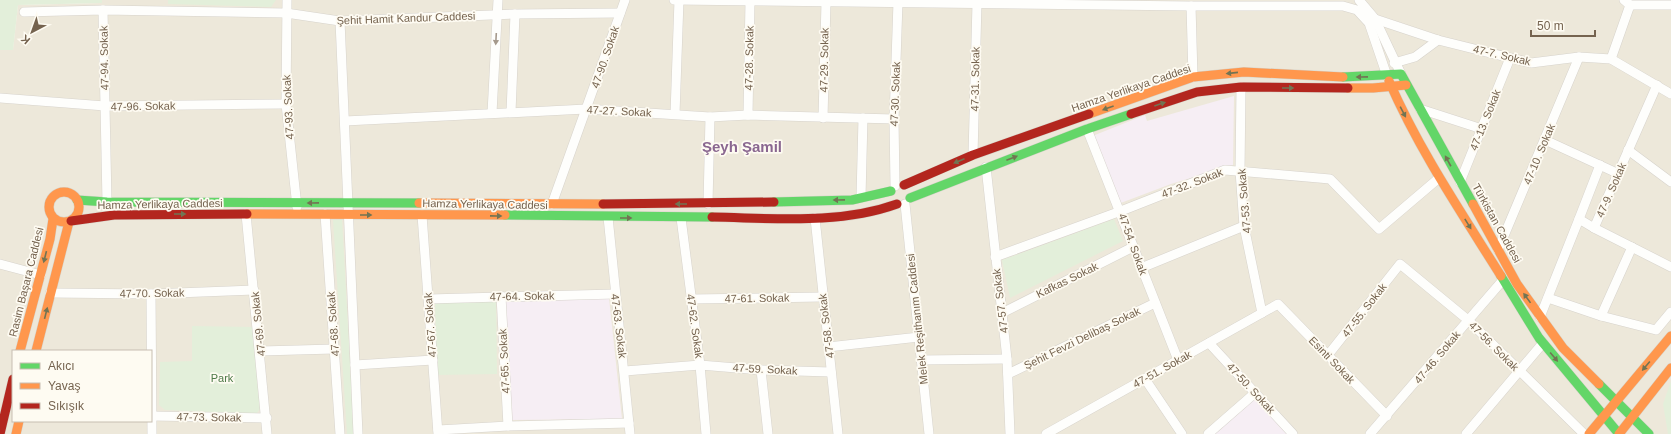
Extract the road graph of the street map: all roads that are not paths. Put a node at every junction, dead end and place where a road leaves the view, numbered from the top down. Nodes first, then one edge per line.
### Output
1 (287, 0) edge
2 (498, 0) edge
3 (625, 0) edge
4 (674, 0) edge
5 (679, 0) edge
6 (1358, 0) edge
7 (750, 1) edge
8 (826, 2) junction
9 (898, 2) junction
10 (1627, 2) edge
11 (977, 3) junction
12 (1671, 5) edge
13 (1191, 6) junction
14 (103, 10) junction
15 (1357, 10) junction
16 (24, 12) dead end
17 (620, 13) junction
18 (286, 14) junction
19 (514, 14) junction
20 (497, 15) junction
21 (1375, 19) junction
22 (340, 21) junction
23 (1438, 40) junction
24 (1579, 57) junction
25 (1510, 58) junction
26 (1611, 59) junction
27 (1394, 63) junction
28 (1401, 74) junction
29 (1387, 76) junction
30 (1193, 77) junction
31 (1406, 85) junction
32 (1657, 85) junction
33 (1392, 86) junction
34 (1241, 87) junction
35 (1671, 94) edge
36 (0, 98) edge
37 (286, 104) junction
38 (105, 106) junction
39 (586, 109) junction
40 (1420, 110) junction
41 (511, 112) junction
42 (492, 113) junction
43 (675, 114) junction
44 (748, 115) junction
45 (710, 116) junction
46 (823, 118) junction
47 (863, 118) junction
48 (894, 119) junction
49 (345, 121) junction
50 (1088, 129) junction
51 (1482, 129) junction
52 (1545, 140) junction
53 (1628, 150) junction
54 (973, 155) junction
55 (1600, 166) junction
56 (986, 167) junction
57 (1240, 171) junction
58 (1619, 174) junction
59 (1439, 178) junction
60 (1460, 182) junction
61 (1671, 182) edge
62 (896, 187) junction
63 (861, 197) junction
64 (77, 200) junction
65 (107, 202) junction
66 (348, 202) junction
67 (904, 202) junction
68 (297, 203) junction
69 (552, 204) junction
70 (708, 204) junction
71 (1121, 211) junction
72 (246, 214) junction
73 (325, 214) junction
74 (298, 215) junction
75 (349, 215) junction
76 (422, 215) junction
77 (608, 217) junction
78 (680, 218) junction
79 (815, 218) junction
80 (53, 219) junction
81 (1579, 219) junction
82 (70, 221) junction
83 (1244, 226) junction
84 (1594, 228) junction
85 (1133, 247) junction
86 (1632, 247) junction
87 (1498, 250) junction
88 (995, 257) junction
89 (0, 264) edge
90 (1400, 264) joint
91 (1671, 267) edge
92 (1141, 268) junction
93 (41, 275) junction
94 (1502, 280) junction
95 (254, 290) junction
96 (50, 293) junction
97 (150, 294) junction
98 (615, 294) junction
99 (501, 296) junction
100 (822, 297) junction
101 (1548, 298) junction
102 (429, 299) junction
103 (691, 299) junction
104 (1155, 303) junction
105 (1278, 304) joint
106 (1671, 312) edge
107 (1002, 313) junction
108 (1262, 313) junction
109 (1540, 316) junction
110 (1601, 316) junction
111 (1468, 320) junction
112 (1671, 336) edge
113 (919, 337) junction
114 (1209, 343) junction
115 (1543, 343) junction
116 (828, 346) junction
117 (334, 349) junction
118 (20, 350) edge
119 (36, 350) edge
120 (151, 350) edge
121 (261, 352) junction
122 (1328, 355) junction
123 (1007, 359) junction
124 (433, 360) junction
125 (921, 360) junction
126 (1178, 360) junction
127 (356, 365) junction
128 (700, 365) junction
129 (1671, 368) edge
130 (761, 370) junction
131 (625, 371) junction
132 (831, 372) junction
133 (1519, 372) junction
134 (1008, 374) junction
135 (1145, 378) junction
136 (12, 383) edge
137 (1255, 393) junction
138 (1617, 400) junction
139 (152, 416) edge
140 (1387, 416) junction
141 (1604, 416) junction
142 (1633, 417) junction
143 (267, 418) junction
144 (18, 422) edge
145 (629, 423) junction
146 (508, 426) junction
147 (1, 429) edge
148 (438, 432) edge
149 (16, 434) edge
150 (152, 434) edge
151 (267, 434) edge
152 (340, 434) edge
153 (358, 434) edge
154 (630, 434) edge
155 (706, 434) edge
156 (768, 434) edge
157 (838, 434) edge
158 (929, 434) edge
159 (1010, 434) edge
160 (1046, 434) edge
161 (1182, 434) edge
162 (1208, 434) edge
163 (1293, 434) edge
164 (1370, 434) edge
165 (1466, 434) edge
166 (1584, 434) edge
167 (1590, 434) edge
168 (1619, 434) edge
169 (1648, 434) edge

1 - 18 street, 47-93. Sokak
2 - 20 street
3 - 17 street, 47-90. Sokak
4 - 5 street
5 - 7 street
5 - 43 street
6 - 15 street, Türkistan Caddesi
6 - 21 street, Türkistan Caddesi
7 - 8 street
7 - 44 street, 47-28. Sokak
8 - 9 street
8 - 46 street, 47-29. Sokak
9 - 11 street
9 - 48 street, 47-30. Sokak
10 - 12 street
10 - 26 street
11 - 13 street
11 - 54 street, 47-31. Sokak
13 - 15 street
13 - 30 street
14 - 16 street, Şehit Hamit Kandur Caddesi
14 - 18 street, Şehit Hamit Kandur Caddesi
14 - 38 street, 47-94. Sokak
15 - 29 street, Türkistan Caddesi
17 - 19 street, Şehit Hamit Kandur Caddesi
17 - 39 street, 47-90. Sokak
18 - 22 street, Şehit Hamit Kandur Caddesi
18 - 37 street, 47-93. Sokak
19 - 20 street, Şehit Hamit Kandur Caddesi
19 - 41 street
20 - 22 street, Şehit Hamit Kandur Caddesi
20 -> 42 street
21 - 23 street, 47-7. Sokak
21 - 27 street, Türkistan Caddesi
22 - 49 street, 47-68. Sokak
23 - 25 street, 47-7. Sokak
23 - 27 street
24 - 25 street, 47-7. Sokak
24 - 26 street, 47-7. Sokak
24 - 52 street, 47-10. Sokak
25 - 51 street, 47-13. Sokak
26 - 32 street, 47-7. Sokak
27 - 28 street, Türkistan Caddesi
28 - 29 street, Hamza Yerlikaya Caddesi
28 - 31 street, Türkistan Caddesi
29 -> 30 street, Hamza Yerlikaya Caddesi
29 - 33 street, Türkistan Caddesi
30 -> 54 street, Hamza Yerlikaya Caddesi
31 - 33 street, Hamza Yerlikaya Caddesi
31 - 40 street, Türkistan Caddesi
32 - 35 street, 47-7. Sokak
32 - 53 street, 47-9. Sokak
34 -> 33 street, Hamza Yerlikaya Caddesi
33 -> 59 street, Türkistan Caddesi
50 -> 34 street, Hamza Yerlikaya Caddesi
34 - 57 street, 47-53. Sokak
36 - 38 street, 47-96. Sokak
37 - 38 street, 47-96. Sokak
37 - 68 street, 47-93. Sokak
38 - 65 street, 47-94. Sokak
39 - 41 street, 47-27. Sokak
39 - 43 street, 47-27. Sokak
39 - 69 street, 47-90. Sokak
40 - 51 street
60 -> 40 street, Türkistan Caddesi
41 - 42 street, 47-27. Sokak
42 - 49 street, 47-27. Sokak
43 - 45 street, 47-27. Sokak
44 - 45 street, 47-27. Sokak
44 - 46 street, 47-27. Sokak
45 - 70 street
46 - 47 street, 47-27. Sokak
47 - 48 street, 47-27. Sokak
47 - 63 street
48 - 62 street, 47-30. Sokak
49 - 66 street, 47-68. Sokak
56 -> 50 street, Hamza Yerlikaya Caddesi
50 - 71 street, 47-54. Sokak
51 - 60 street, 47-13. Sokak
52 - 55 street
52 - 87 street, 47-10. Sokak
53 - 58 street, 47-9. Sokak
53 - 61 street
54 -> 62 street, Hamza Yerlikaya Caddesi
55 - 58 street
55 - 81 street
56 - 67 street, Hamza Yerlikaya Caddesi
56 - 88 street, 47-57. Sokak
57 - 59 street, 47-32. Sokak
57 - 71 street, 47-32. Sokak
57 - 83 street, 47-53. Sokak
58 - 84 street, 47-9. Sokak
59 -> 94 street, Türkistan Caddesi
60 - 87 street, Türkistan Caddesi
62 - 63 street, Hamza Yerlikaya Caddesi
62 - 67 street
62 - 67 street
63 -> 70 street, Hamza Yerlikaya Caddesi
64 - 65 street, Hamza Yerlikaya Caddesi
64 - 80 street
64 - 82 street
65 - 68 street, Hamza Yerlikaya Caddesi
66 -> 68 street, Hamza Yerlikaya Caddesi
66 - 69 street, Hamza Yerlikaya Caddesi
66 - 75 street, 47-68. Sokak
67 - 79 street, Hamza Yerlikaya Caddesi
67 - 113 street, Melek Reşithanım Caddesi
68 - 74 street, 47-93. Sokak
70 -> 69 street, Hamza Yerlikaya Caddesi
71 - 85 street, 47-54. Sokak
71 - 88 street, 47-32. Sokak
72 - 74 street, Hamza Yerlikaya Caddesi
82 -> 72 street, Hamza Yerlikaya Caddesi
72 - 95 street, 47-69. Sokak
73 - 74 street, Hamza Yerlikaya Caddesi
73 - 75 street, Hamza Yerlikaya Caddesi
73 - 117 street, 47-68. Sokak
75 -> 76 street, Hamza Yerlikaya Caddesi
75 - 127 street, 47-68. Sokak
76 -> 77 street, Hamza Yerlikaya Caddesi
76 - 102 street, 47-67. Sokak
77 -> 78 street, Hamza Yerlikaya Caddesi
77 - 98 street, 47-63. Sokak
78 - 79 street, Hamza Yerlikaya Caddesi
78 - 103 street, 47-62. Sokak
79 - 100 street, 47-58. Sokak
80 - 82 street
80 -> 93 street, Rasim Başara Caddesi
81 - 84 street, 47-9. Sokak
81 - 101 street, 47-9. Sokak
82 - 96 street
83 - 92 street
83 - 108 street, 47-53. Sokak
84 - 86 street
85 - 92 street, 47-54. Sokak
85 - 107 street, Kafkas Sokak
86 - 91 street
86 - 110 street
109 -> 87 street, Türkistan Caddesi
88 - 107 street, 47-57. Sokak
89 - 93 street
90 - 111 street, 47-56. Sokak
90 - 122 street, 47-55. Sokak
92 - 104 street, 47-54. Sokak
93 - 118 street, Rasim Başara Caddesi
94 - 111 street, 47-46. Sokak
94 - 115 street, Türkistan Caddesi
95 - 97 street, 47-70. Sokak
95 - 121 street, 47-69. Sokak
96 - 97 street, 47-70. Sokak
119 -> 96 street
97 - 120 street
98 - 99 street, 47-64. Sokak
98 - 131 street, 47-63. Sokak
99 - 102 street, 47-64. Sokak
99 - 146 street, 47-65. Sokak
100 - 103 street, 47-61. Sokak
100 - 116 street, 47-58. Sokak
101 - 109 street, 47-9. Sokak
101 - 110 street
102 - 124 street, 47-67. Sokak
103 - 128 street, 47-62. Sokak
104 - 126 street, 47-54. Sokak
104 - 134 street, Şehit Fevzi Delibaş Sokak
105 - 108 street, 47-51. Sokak
105 - 122 street, Esinti Sokak
106 - 110 street
107 - 123 street, 47-57. Sokak
108 - 114 street, 47-51. Sokak
109 - 138 street, Türkistan Caddesi
111 - 133 street, 47-56. Sokak
111 - 140 street, 47-46. Sokak
112 -> 138 street
113 - 116 street
113 - 125 street, Melek Reşithanım Caddesi
114 - 126 street, 47-51. Sokak
114 - 137 street, 47-50. Sokak
115 - 133 street
115 -> 141 street, Türkistan Caddesi
116 - 132 street, 47-58. Sokak
117 - 121 street
117 - 152 street, 47-68. Sokak
121 - 143 street, 47-69. Sokak
122 - 140 street, Esinti Sokak
123 - 125 street
123 - 134 street, 47-57. Sokak
124 - 127 street
124 - 148 street, 47-67. Sokak
125 - 158 street, Melek Reşithanım Caddesi
126 - 135 street, 47-51. Sokak
127 - 153 street, 47-68. Sokak
128 - 130 street, 47-59. Sokak
128 - 131 street, 47-59. Sokak
128 - 155 street, 47-62. Sokak
129 - 142 street
130 - 132 street, 47-59. Sokak
130 - 156 street
131 - 145 street, 47-63. Sokak
132 - 157 street, 47-58. Sokak
133 - 165 street
133 - 166 street, 47-56. Sokak
134 - 159 street, 47-57. Sokak
135 - 160 street, 47-51. Sokak
135 - 161 street
136 - 147 street
137 - 162 street
137 - 163 street, 47-50. Sokak
138 - 141 street
138 - 142 street, Türkistan Caddesi
139 - 143 street, 47-73. Sokak
139 - 150 street
140 - 164 street, 47-46. Sokak
141 - 167 street
141 - 168 street, Türkistan Caddesi
142 - 168 street
142 - 169 street, Türkistan Caddesi
143 - 151 street, 47-69. Sokak
144 - 149 street
145 - 146 street
145 - 154 street, 47-63. Sokak
146 - 148 street

